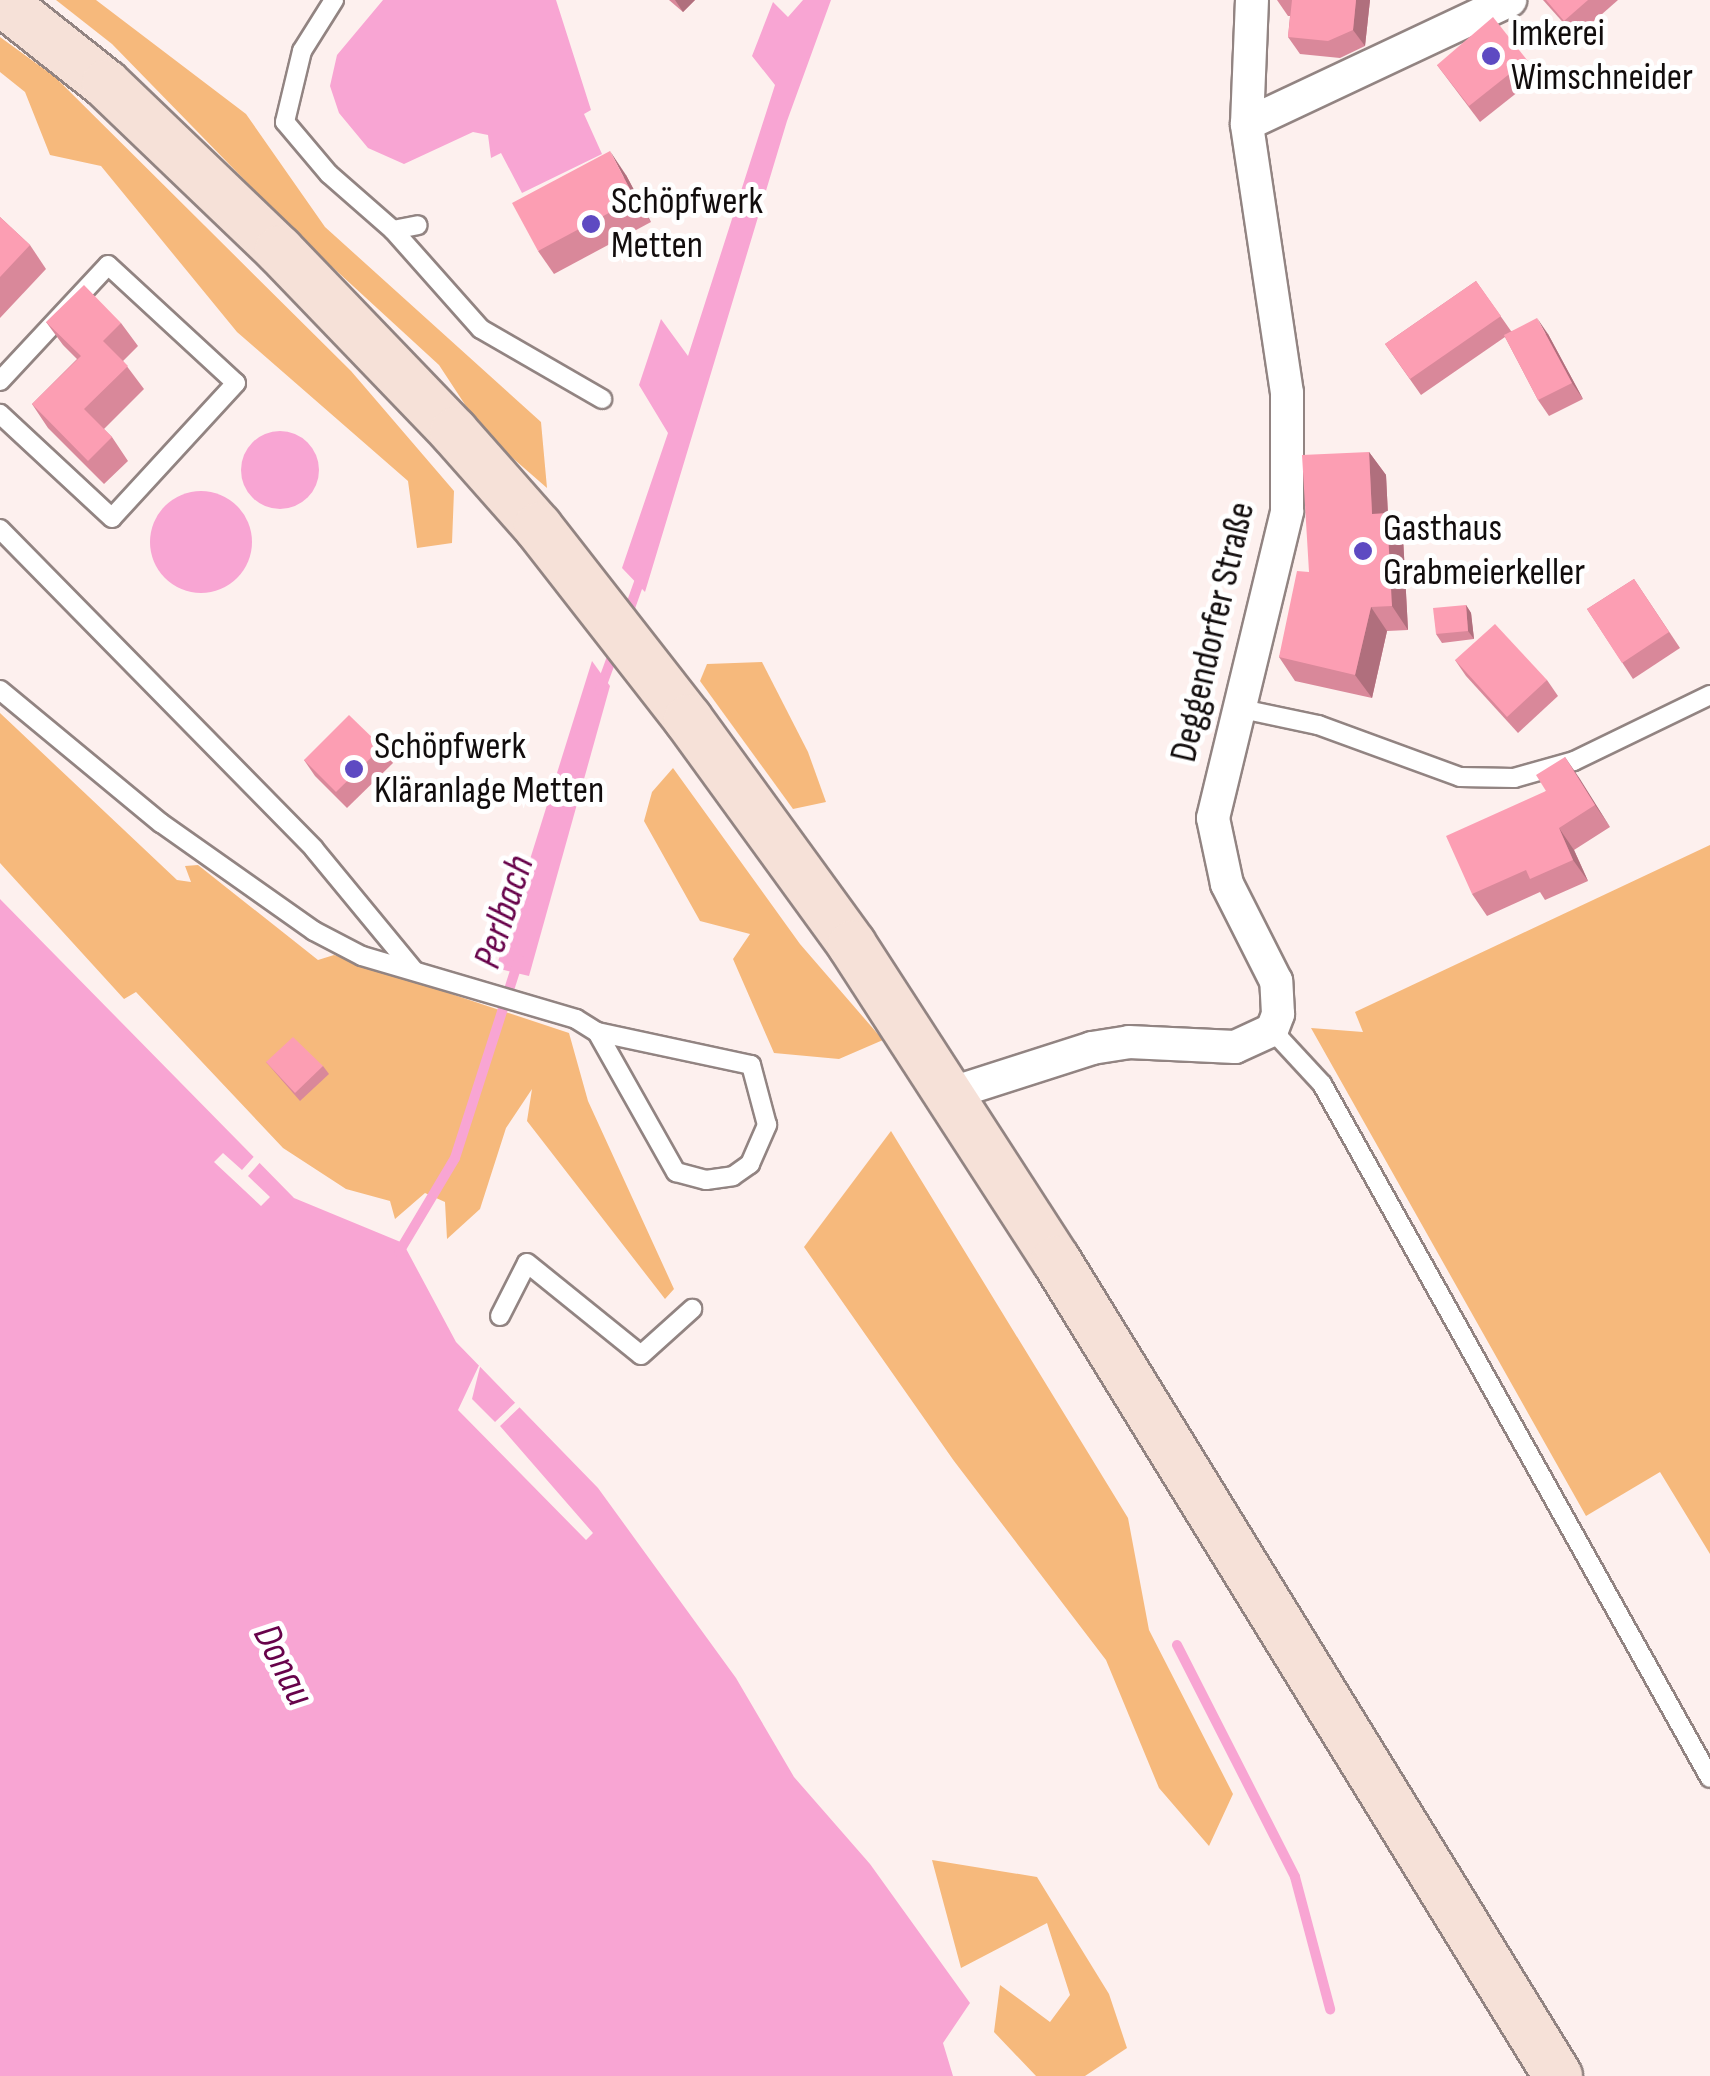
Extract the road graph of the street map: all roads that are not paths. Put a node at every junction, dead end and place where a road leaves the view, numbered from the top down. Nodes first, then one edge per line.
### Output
1 (0, 0) edge
2 (334, 0) edge
3 (1252, 0) edge
4 (1510, 0) edge
5 (1247, 124) junction
6 (418, 225) dead end
7 (393, 230) junction
8 (0, 382) edge
9 (602, 399) dead end
10 (0, 414) edge
11 (0, 529) edge
12 (0, 690) edge
13 (1710, 694) edge
14 (1242, 709) junction
15 (420, 975) junction
16 (1272, 1030) junction
17 (597, 1032) junction
18 (950, 1094) junction
19 (692, 1309) dead end
20 (500, 1316) dead end
21 (1710, 1778) edge
22 (1558, 2076) edge

1 - 18 main road
2 - 7 lane
3 - 5 street, Deggendorfer Straße
4 - 5 street
5 - 14 street, Deggendorfer Straße
6 - 7 lane
7 - 9 lane
8 - 10 lane
11 - 15 lane
12 - 15 lane
13 - 14 lane
14 - 16 street, Deggendorfer Straße
15 - 17 lane
16 - 18 street
16 - 21 lane
17 - 17 lane
18 - 22 main road
19 - 20 lane

